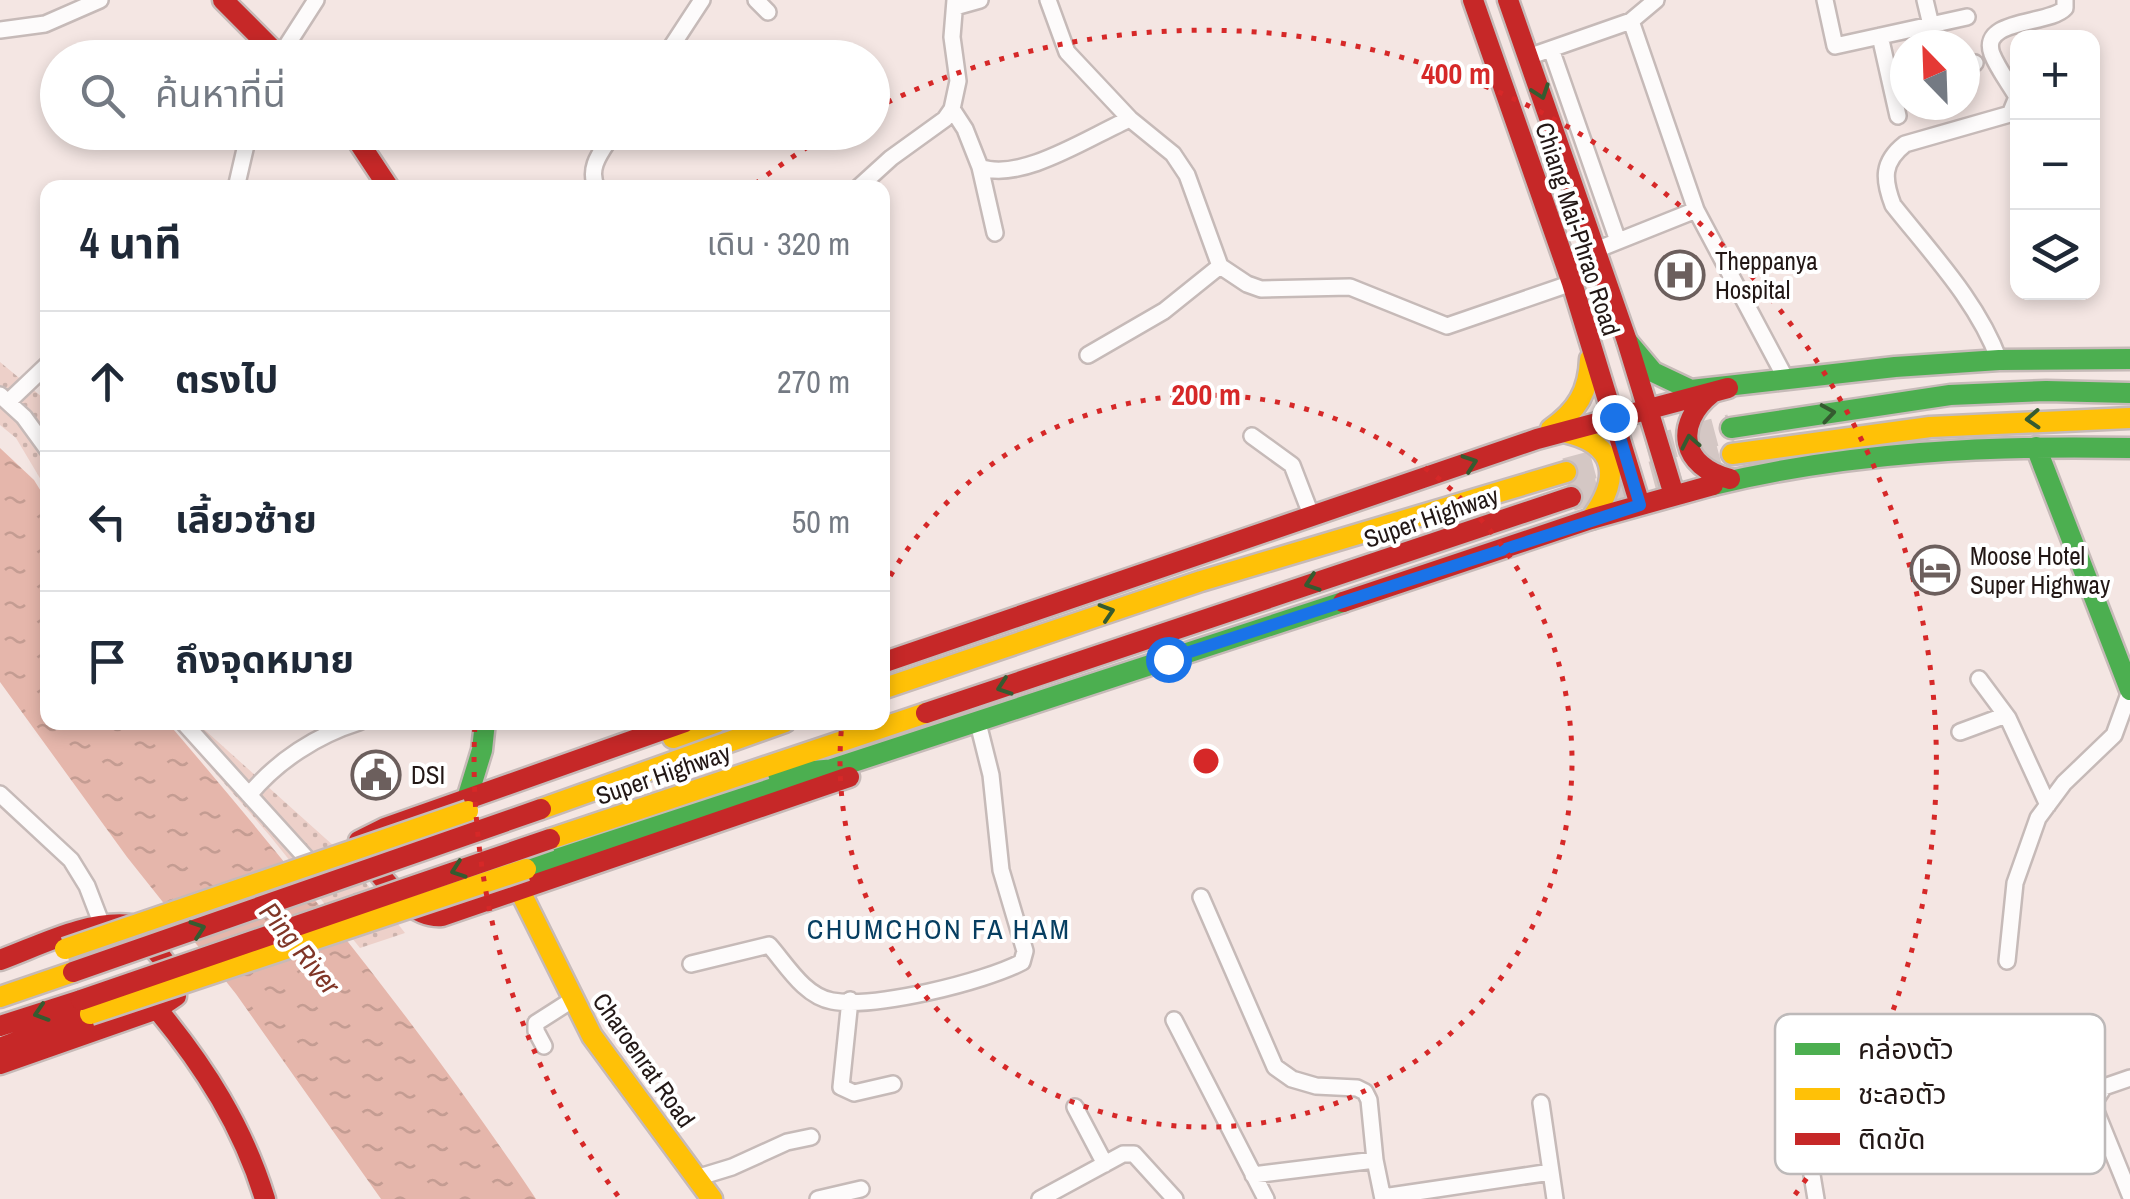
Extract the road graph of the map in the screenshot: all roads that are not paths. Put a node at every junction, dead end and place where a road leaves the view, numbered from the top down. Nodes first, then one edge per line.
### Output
1 (100, 0) edge
2 (223, 0) edge
3 (316, 0) edge
4 (702, 0) edge
5 (980, 0) edge
6 (1048, 0) edge
7 (1473, 0) edge
8 (1508, 0) edge
9 (1656, 0) edge
10 (1825, 0) edge
11 (1925, 0) edge
12 (2065, 0) edge
13 (955, 4) edge
14 (1966, 17) dead end
15 (1631, 20) junction
16 (1931, 25) junction
17 (0, 30) edge
18 (1880, 36) junction
19 (263, 40) edge
20 (291, 40) edge
21 (676, 40) edge
22 (1552, 50) junction
23 (1528, 57) junction
24 (1890, 62) edge
25 (952, 109) junction
26 (1130, 120) junction
27 (245, 150) edge
28 (364, 150) edge
29 (602, 150) edge
30 (980, 166) junction
31 (238, 180) edge
32 (384, 180) edge
33 (593, 180) edge
34 (867, 180) edge
35 (1696, 210) junction
36 (996, 233) dead end
37 (1618, 241) junction
38 (1596, 250) junction
39 (1220, 266) junction
40 (1572, 283) junction
41 (1627, 341) junction
42 (1590, 344) junction
43 (1088, 355) dead end
44 (2130, 359) edge
45 (1998, 360) junction
46 (40, 370) edge
47 (1786, 379) junction
48 (1723, 389) junction
49 (2130, 393) edge
50 (4, 398) edge
51 (1647, 408) junction
52 (1614, 417) junction
53 (2130, 418) edge
54 (1731, 428) tunnel mouth
55 (1562, 432) junction
56 (1252, 436) dead end
57 (40, 439) edge
58 (1537, 439) junction
59 (2036, 448) junction
60 (2130, 448) edge
61 (1732, 454) tunnel mouth
62 (1566, 472) tunnel mouth
63 (1735, 480) junction
64 (1570, 496) tunnel mouth
65 (1674, 496) junction
66 (1640, 505) junction
67 (1312, 517) junction
68 (1591, 519) junction
69 (890, 660) edge
70 (1979, 678) dead end
71 (2129, 685) edge
72 (890, 686) edge
73 (2006, 716) junction
74 (978, 724) junction
75 (890, 725) edge
76 (189, 730) edge
77 (335, 730) edge
78 (484, 730) edge
79 (662, 730) edge
80 (694, 730) edge
81 (758, 730) edge
82 (874, 730) edge
83 (1960, 732) dead end
84 (908, 746) junction
85 (482, 750) junction
86 (836, 769) junction
87 (728, 779) junction
88 (490, 790) junction
89 (0, 794) edge
90 (249, 795) junction
91 (2048, 804) junction
92 (468, 805) junction
93 (522, 879) junction
94 (1202, 897) dead end
95 (102, 926) junction
96 (371, 930) dead end
97 (0, 960) edge
98 (2007, 961) dead end
99 (691, 964) dead end
100 (0, 970) edge
101 (0, 997) edge
102 (572, 1000) junction
103 (850, 1000) junction
104 (85, 1007) junction
105 (157, 1009) junction
106 (1174, 1020) dead end
107 (0, 1026) edge
108 (544, 1046) dead end
109 (0, 1048) edge
110 (0, 1064) edge
111 (2130, 1078) edge
112 (892, 1084) dead end
113 (2105, 1088) edge
114 (1541, 1103) dead end
115 (1075, 1106) dead end
116 (2105, 1134) edge
117 (810, 1137) dead end
118 (1375, 1160) junction
119 (1104, 1164) junction
120 (1551, 1172) junction
121 (1253, 1174) junction
122 (1812, 1174) edge
123 (696, 1178) junction
124 (861, 1189) dead end
125 (2130, 1195) edge
126 (1383, 1198) edge
127 (265, 1199) edge
128 (712, 1199) edge
129 (818, 1199) edge
130 (1040, 1199) edge
131 (1174, 1199) edge
132 (1266, 1199) edge
133 (1555, 1199) edge
134 (1816, 1199) edge

1 - 17 street
2 - 19 main road
3 - 20 street
4 - 21 street
5 - 13 street
6 - 26 street
7 - 40 main road, Chiang Mai-Phrao Road
8 - 23 main road, Chiang Mai-Phrao Road
9 - 15 street
10 - 18 street
11 - 16 street
12 - 45 street
13 - 25 street
14 - 16 street
15 - 22 street
15 - 35 street
16 - 18 street
18 - 24 street
22 - 23 street
22 - 37 street
23 -> 38 main road, Chiang Mai-Phrao Road
25 - 30 street
25 - 34 street
26 - 30 street
26 - 39 street
27 - 31 street
28 - 32 main road
29 - 33 street
30 - 36 street
35 - 37 street
35 - 47 street
37 - 38 street
38 - 41 main road, Chiang Mai-Phrao Road
39 - 40 street
39 - 43 street
40 - 42 main road, Chiang Mai-Phrao Road
41 - 48 main road
41 - 51 main road, Chiang Mai-Phrao Road
42 - 52 main road, Chiang Mai-Phrao Road
42 - 58 main road
44 - 45 main road
45 - 47 main road
46 - 50 street
47 - 48 main road
48 - 51 main road
63 -> 48 main road
54 -> 49 main road
50 - 57 street
51 - 52 main road
51 - 65 main road, Chiang Mai-Phrao Road
52 - 55 main road
52 - 66 main road, Chiang Mai-Phrao Road
53 -> 61 main road
55 - 58 main road
55 - 68 main road
56 - 67 street
67 -> 58 main road
59 - 60 main road
59 - 63 main road
59 - 71 main road
72 -> 62 main road, Super Highway
63 - 65 main road
64 -> 75 main road, Super Highway
65 - 66 main road
66 - 68 main road
67 - 69 main road
68 - 74 main road
70 - 73 street
71 - 91 street
73 - 83 street
73 - 91 street
74 - 84 main road
74 - 103 street
76 - 90 street
77 - 90 street
78 - 85 main road
79 - 88 main road
80 - 92 main road
101 -> 81 main road, Super Highway, bridge
82 -> 87 main road, Super Highway
84 - 86 main road
84 - 93 main road
85 - 88 main road
85 - 92 main road
86 - 87 main road
86 - 93 main road
87 -> 104 main road, Super Highway, bridge
88 - 92 main road
89 - 95 street
90 - 96 street
91 - 98 street
92 - 93 main road
92 - 100 main road, bridge
93 - 102 main road, Charoenrat Road
93 - 104 main road, bridge
94 - 118 street
95 - 97 main road
95 - 105 main road
99 - 103 street
102 - 108 street
102 - 123 main road, Charoenrat Road
103 - 112 street
104 -> 107 main road, Super Highway
104 - 109 main road
105 - 110 main road
105 - 127 main road
106 - 121 street
111 - 113 street
114 - 120 street
115 - 119 street
116 - 125 street
117 - 123 street
118 - 121 street
118 - 126 street
119 - 130 street
119 - 131 street
120 - 126 street
120 - 133 street
121 - 132 street
122 - 134 street
123 - 128 main road, Charoenrat Road
124 - 129 street

